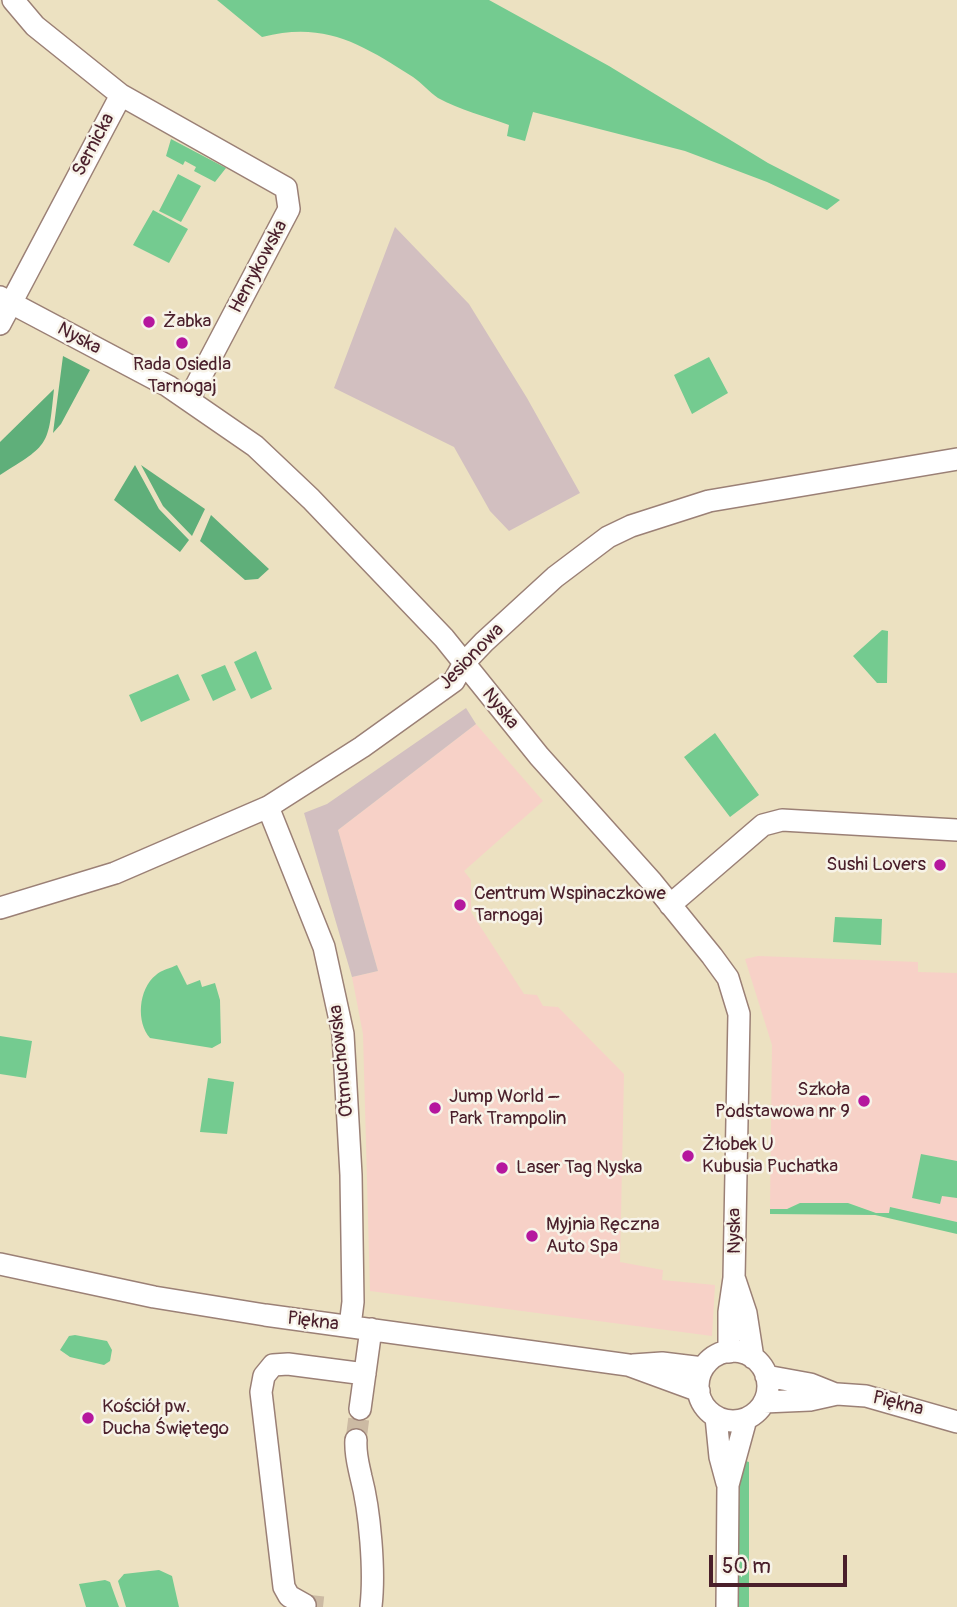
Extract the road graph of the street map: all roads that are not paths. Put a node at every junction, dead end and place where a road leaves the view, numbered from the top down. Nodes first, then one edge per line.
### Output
1 (12, 0) edge
2 (121, 96) junction
3 (6, 300) edge
4 (0, 324) edge
5 (189, 399) junction
6 (957, 459) edge
7 (464, 663) junction
8 (268, 807) junction
9 (957, 830) edge
10 (670, 905) junction
11 (0, 906) edge
12 (0, 1264) edge
13 (734, 1278) junction
14 (360, 1328) junction
15 (729, 1352) junction
16 (753, 1358) junction
17 (628, 1365) junction
18 (703, 1368) junction
19 (365, 1374) junction
20 (766, 1376) junction
21 (699, 1391) junction
22 (837, 1394) junction
23 (764, 1402) junction
24 (360, 1409) tunnel mouth
25 (716, 1416) junction
26 (746, 1419) junction
27 (957, 1422) edge
28 (356, 1440) tunnel mouth
29 (727, 1485) junction
30 (305, 1605) dead end
31 (370, 1607) edge
32 (727, 1607) edge

1 - 2 street, Sernicka
2 - 3 street, Sernicka
2 - 5 street, Henrykowska
3 - 4 street, Sernicka
3 - 5 street, Nyska
5 - 7 street, Nyska
6 - 7 street, Jesionowa
7 - 8 street, Jesionowa
7 - 10 street, Nyska
8 - 11 street, Jesionowa
8 - 14 street, Otmuchowska
9 - 10 street
10 - 13 street, Nyska
12 - 14 street, Piękna
13 - 15 street, Nyska
13 - 16 street, Nyska
14 - 17 street, Piękna
14 - 19 street, Otmuchowska
15 - 16 street
15 - 18 street
16 - 20 street
17 - 18 street, Piękna
17 - 21 street, Piękna
18 - 21 street
19 - 24 street, Otmuchowska
19 - 30 street
20 - 22 street, Piękna
20 - 23 street
21 - 25 street
22 - 23 street, Piękna
22 - 27 street, Piękna
23 - 26 street
25 - 26 street
25 - 29 street
26 - 29 street
28 - 31 street
29 - 32 street

